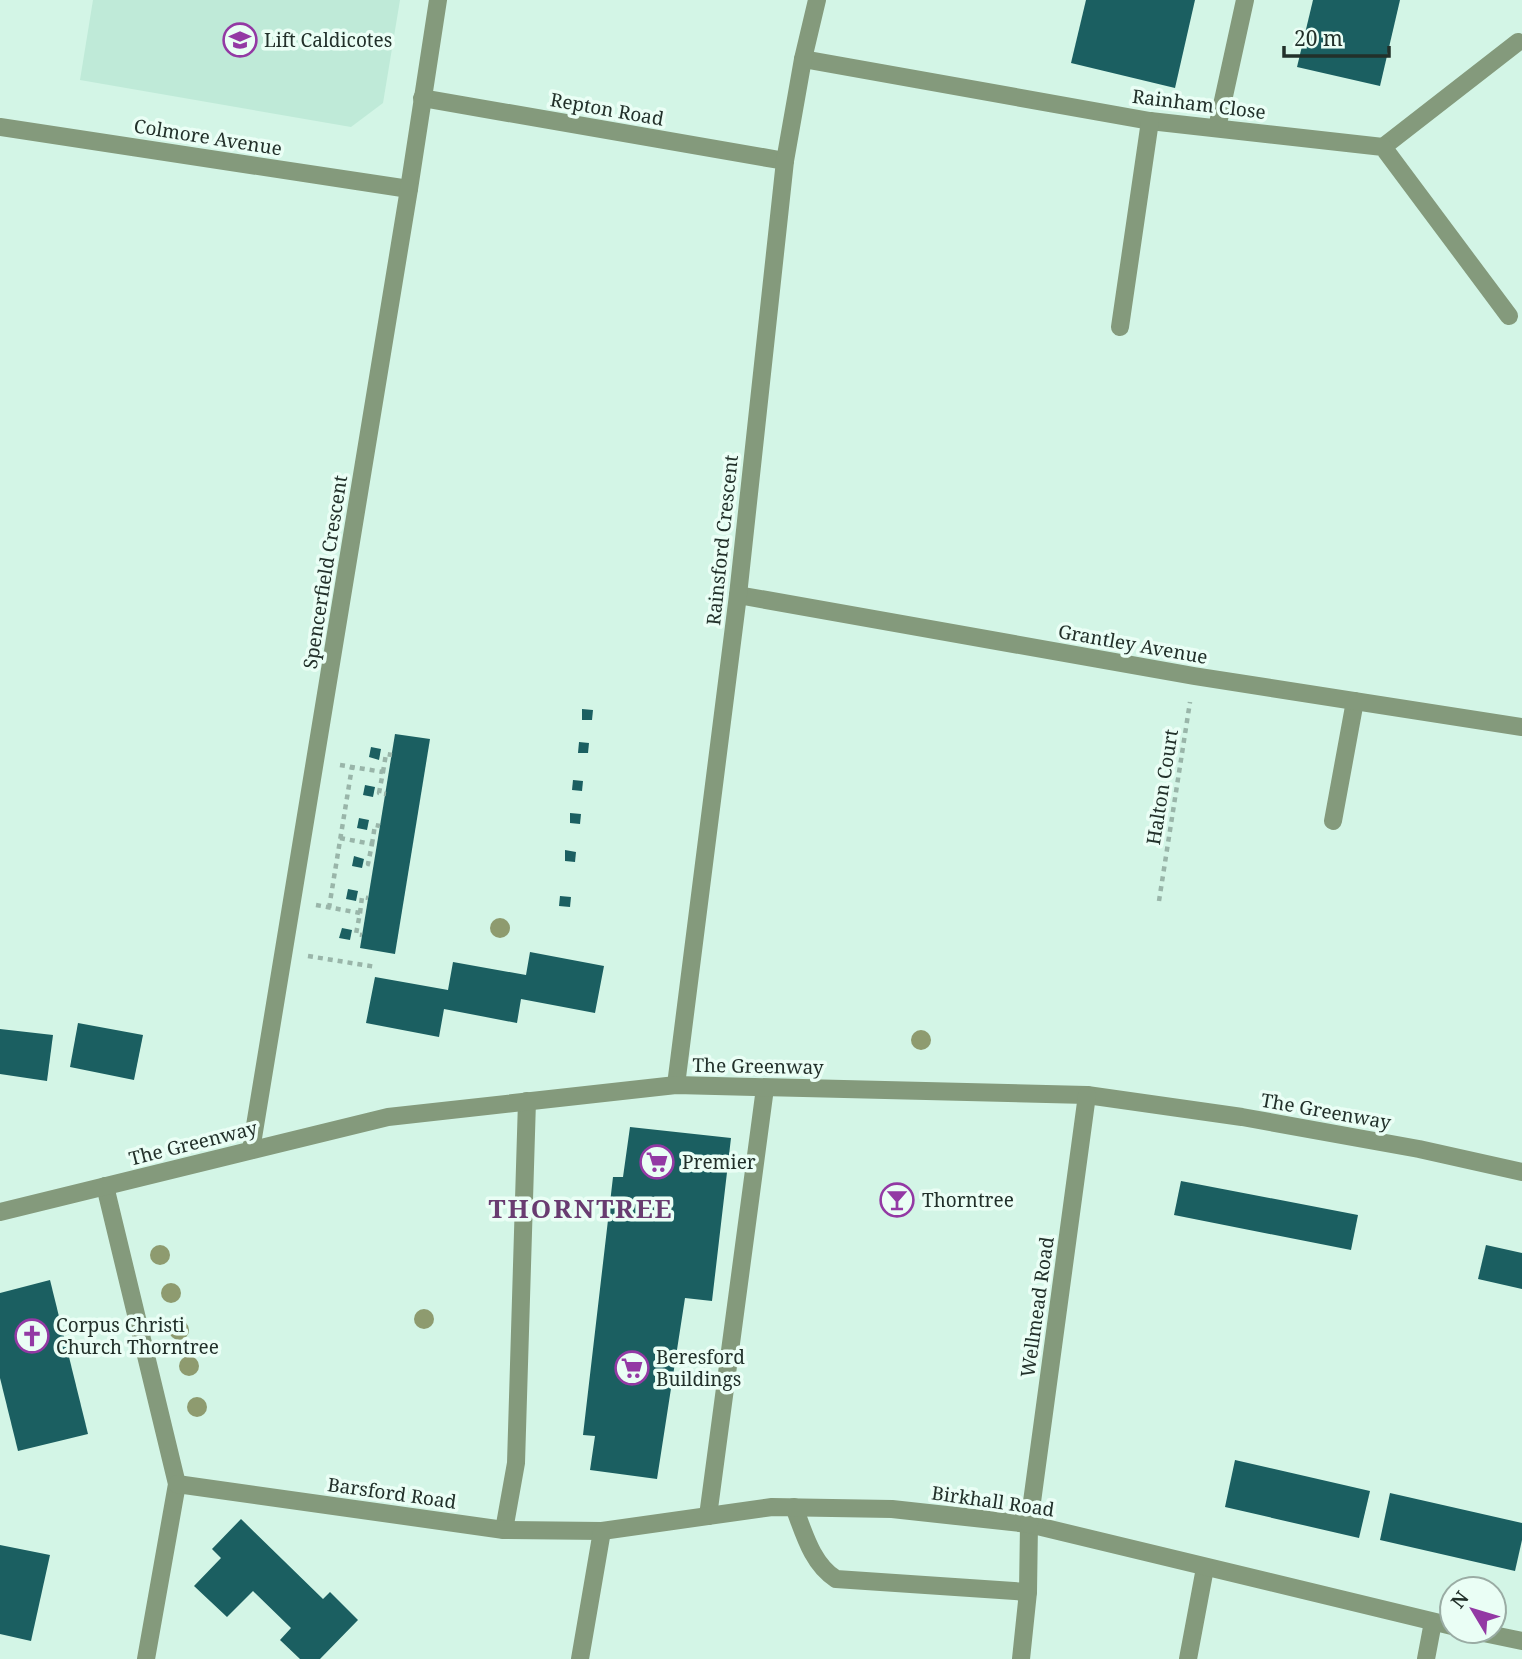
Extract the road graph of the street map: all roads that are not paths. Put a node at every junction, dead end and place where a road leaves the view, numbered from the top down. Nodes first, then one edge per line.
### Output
1 (438, 0) edge
2 (817, 0) edge
3 (1245, 0) edge
4 (1518, 42) dead end
5 (803, 59) junction
6 (422, 99) junction
7 (1150, 121) junction
8 (0, 127) edge
9 (1217, 128) junction
10 (1383, 148) junction
11 (785, 161) junction
12 (409, 189) junction
13 (1510, 316) dead end
14 (1120, 327) dead end
15 (738, 595) junction
16 (1355, 701) junction
17 (1522, 727) edge
18 (1333, 821) dead end
19 (676, 1085) junction
20 (765, 1088) junction
21 (1087, 1096) junction
22 (527, 1101) junction
23 (251, 1150) junction
24 (1522, 1171) edge
25 (105, 1186) junction
26 (0, 1212) edge
27 (177, 1485) junction
28 (794, 1507) junction
29 (708, 1516) junction
30 (1029, 1524) junction
31 (504, 1530) junction
32 (602, 1531) junction
33 (1205, 1568) junction
34 (1028, 1592) junction
35 (1433, 1622) junction
36 (1438, 1623) edge
37 (146, 1659) edge
38 (580, 1659) edge
39 (1021, 1659) edge
40 (1188, 1659) edge
41 (1426, 1659) edge

1 - 6 street, Spencerfield Crescent
2 - 5 street, Rainsford Crescent
3 - 9 street
4 - 10 street
5 - 7 street, Rainham Close
5 - 11 street, Rainsford Crescent
6 - 11 street, Repton Road
6 - 12 street, Spencerfield Crescent
7 - 9 street, Rainham Close
7 - 14 street
8 - 12 street, Colmore Avenue
9 - 10 street, Rainham Close
10 - 13 street
11 - 15 street, Rainsford Crescent
12 - 23 street, Spencerfield Crescent
15 - 16 street, Grantley Avenue
15 - 19 street, Rainsford Crescent
16 - 17 street, Grantley Avenue
16 - 18 street
19 - 20 street, The Greenway
19 - 22 street, The Greenway
20 - 21 street, The Greenway
20 - 29 street
21 - 24 street, The Greenway
21 - 30 street, Wellmead Road
22 - 23 street, The Greenway
22 - 31 street
23 - 25 street, The Greenway
25 - 26 street, The Greenway
25 - 27 street
27 - 31 street, Barsford Road
27 - 37 street
28 - 29 street, Birkhall Road
28 - 30 street, Birkhall Road
28 - 34 street
29 - 32 street, Birkhall Road
30 - 33 street, Birkhall Road
30 - 34 street, Wellmead Road
31 - 32 street, Barsford Road
32 - 38 street
33 - 35 street, Birkhall Road
33 - 40 street
34 - 39 street, Wellmead Road
35 - 36 street, Birkhall Road
35 - 41 street

